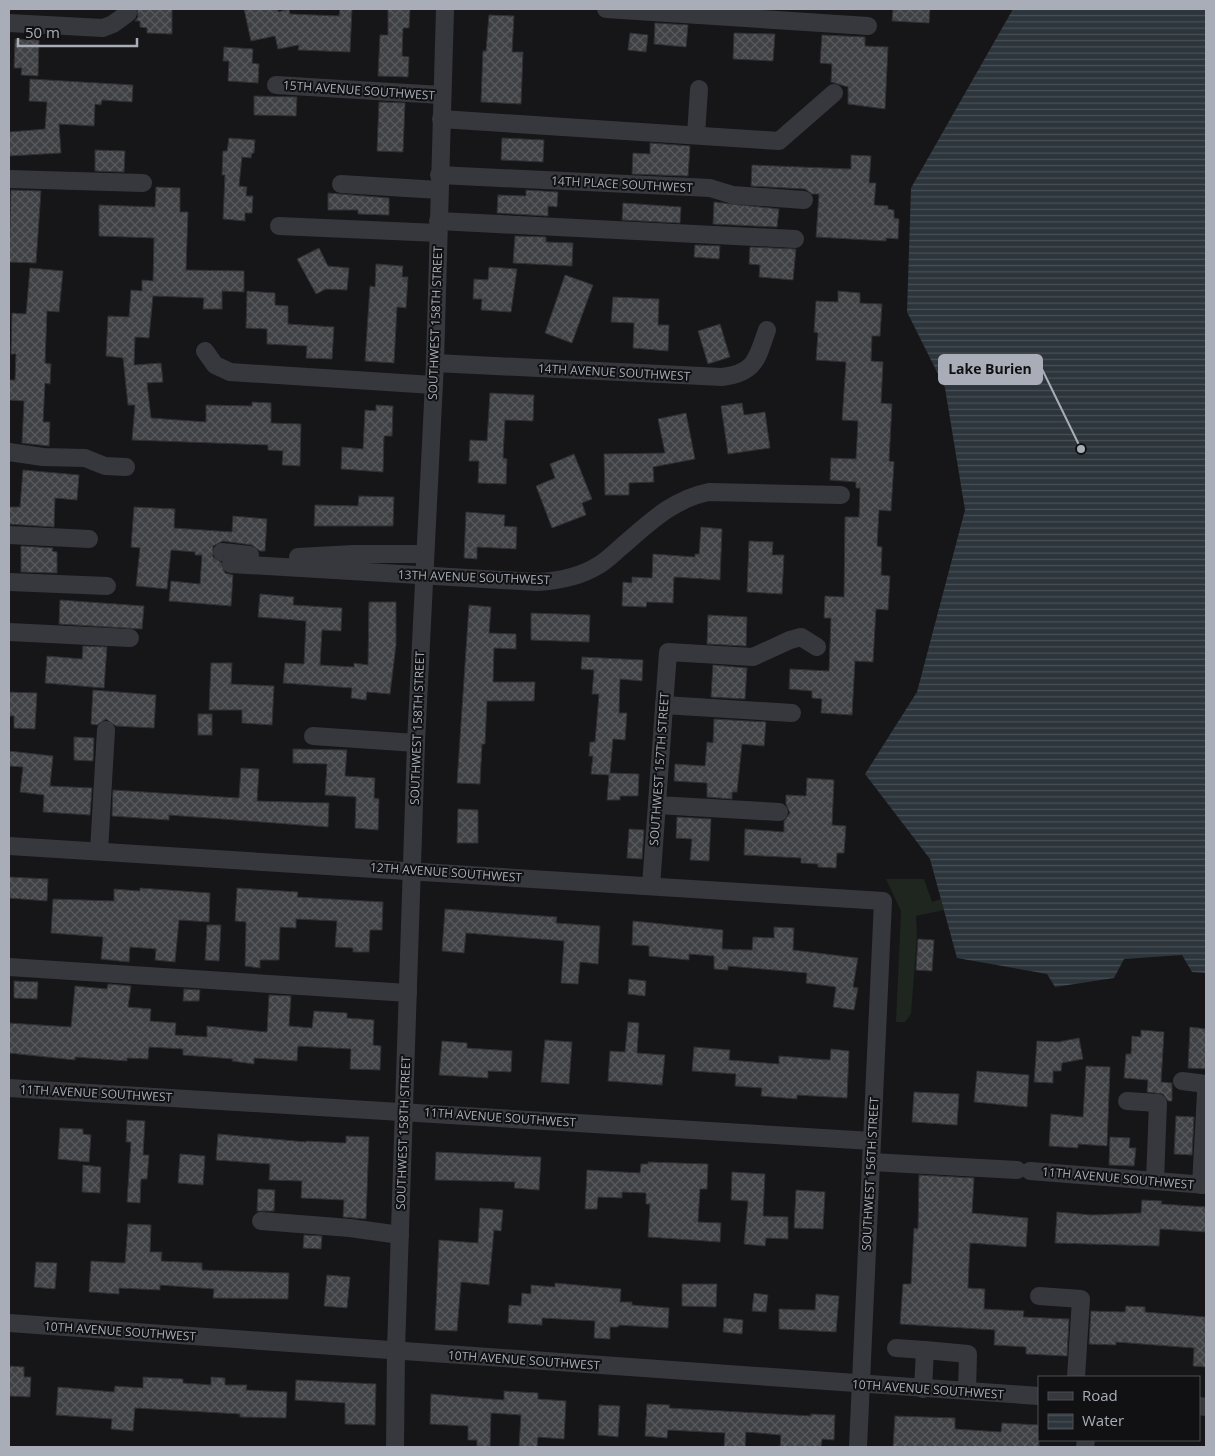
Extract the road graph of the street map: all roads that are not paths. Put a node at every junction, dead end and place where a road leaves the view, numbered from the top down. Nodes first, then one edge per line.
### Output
1 (445, 9) edge
2 (606, 9) edge
3 (128, 13) dead end
4 (9, 23) edge
5 (868, 26) dead end
6 (276, 85) dead end
7 (699, 89) dead end
8 (834, 93) dead end
9 (441, 96) junction
10 (441, 119) junction
11 (696, 135) junction
12 (9, 179) edge
13 (439, 182) junction
14 (143, 183) dead end
15 (341, 184) dead end
16 (804, 200) dead end
17 (279, 226) dead end
18 (438, 227) junction
19 (795, 240) dead end
20 (767, 330) dead end
21 (205, 351) dead end
22 (435, 363) junction
23 (434, 385) junction
24 (9, 452) edge
25 (126, 467) dead end
26 (841, 495) dead end
27 (9, 535) edge
28 (89, 539) dead end
29 (425, 554) junction
30 (424, 576) junction
31 (9, 582) edge
32 (107, 586) dead end
33 (9, 632) edge
34 (130, 638) dead end
35 (817, 647) dead end
36 (664, 705) junction
37 (792, 714) dead end
38 (106, 730) dead end
39 (313, 736) dead end
40 (416, 742) junction
41 (656, 805) junction
42 (779, 812) dead end
43 (9, 846) edge
44 (99, 852) junction
45 (412, 870) junction
46 (651, 886) junction
47 (883, 900) joint
48 (9, 967) edge
49 (408, 993) junction
50 (1182, 1081) dead end
51 (1206, 1084) edge
52 (9, 1088) edge
53 (1206, 1093) edge
54 (1127, 1101) dead end
55 (404, 1111) junction
56 (872, 1141) junction
57 (871, 1162) junction
58 (1155, 1182) junction
59 (1204, 1185) edge
60 (261, 1221) dead end
61 (400, 1235) junction
62 (1039, 1296) dead end
63 (9, 1323) edge
64 (896, 1348) dead end
65 (396, 1350) junction
66 (925, 1350) junction
67 (1076, 1376) edge
68 (861, 1385) junction
69 (923, 1389) junction
70 (967, 1392) junction
71 (1038, 1396) edge
72 (395, 1447) edge
73 (858, 1447) edge

1 - 9 street, SOUTHWEST 158TH STREET
2 - 5 street
3 - 4 street
6 - 9 street, 15TH AVENUE SOUTHWEST
7 - 11 street
8 - 11 street
9 - 10 street, SOUTHWEST 158TH STREET
10 - 11 street
10 - 13 street, SOUTHWEST 158TH STREET
12 - 14 street
13 - 15 street, 14TH PLACE SOUTHWEST
13 - 16 street, 14TH PLACE SOUTHWEST
13 - 18 street, SOUTHWEST 158TH STREET
17 - 18 street
18 - 19 street
18 - 22 street, SOUTHWEST 158TH STREET
20 - 22 street, 14TH AVENUE SOUTHWEST
21 - 23 street
22 - 23 street, SOUTHWEST 158TH STREET
23 - 29 street, SOUTHWEST 158TH STREET
24 - 25 street
26 - 30 street, 13TH AVENUE SOUTHWEST
27 - 28 street
29 - 30 street, SOUTHWEST 158TH STREET
29 - 30 street, 13TH AVENUE SOUTHWEST
30 - 40 street, SOUTHWEST 158TH STREET
31 - 32 street
33 - 34 street
35 - 36 street, SOUTHWEST 157TH STREET
36 - 37 street
36 - 41 street, SOUTHWEST 157TH STREET
38 - 44 street
39 - 40 street
40 - 45 street, SOUTHWEST 158TH STREET
41 - 42 street
41 - 46 street, SOUTHWEST 157TH STREET
43 - 44 street, 12TH AVENUE SOUTHWEST
44 - 45 street, 12TH AVENUE SOUTHWEST
45 - 46 street, 12TH AVENUE SOUTHWEST
45 - 49 street, SOUTHWEST 158TH STREET
46 - 47 street, 12TH AVENUE SOUTHWEST
47 - 56 street, SOUTHWEST 156TH STREET
48 - 49 street
49 - 55 street, SOUTHWEST 158TH STREET
50 - 51 street
52 - 55 street, 11TH AVENUE SOUTHWEST
53 - 59 street
54 - 58 street
55 - 56 street, 11TH AVENUE SOUTHWEST
55 - 61 street, SOUTHWEST 158TH STREET
56 - 57 street, SOUTHWEST 156TH STREET
57 - 58 street, 11TH AVENUE SOUTHWEST
57 - 68 street, SOUTHWEST 156TH STREET
58 - 59 street, 11TH AVENUE SOUTHWEST
60 - 61 street
61 - 65 street, SOUTHWEST 158TH STREET
62 - 67 street
63 - 65 street, 10TH AVENUE SOUTHWEST
64 - 66 street
65 - 68 street, 10TH AVENUE SOUTHWEST
65 - 72 street, SOUTHWEST 158TH STREET
66 - 69 street
66 - 70 street
68 - 69 street, 10TH AVENUE SOUTHWEST
68 - 73 street, SOUTHWEST 156TH STREET
69 - 70 street, 10TH AVENUE SOUTHWEST
70 - 71 street, 10TH AVENUE SOUTHWEST

